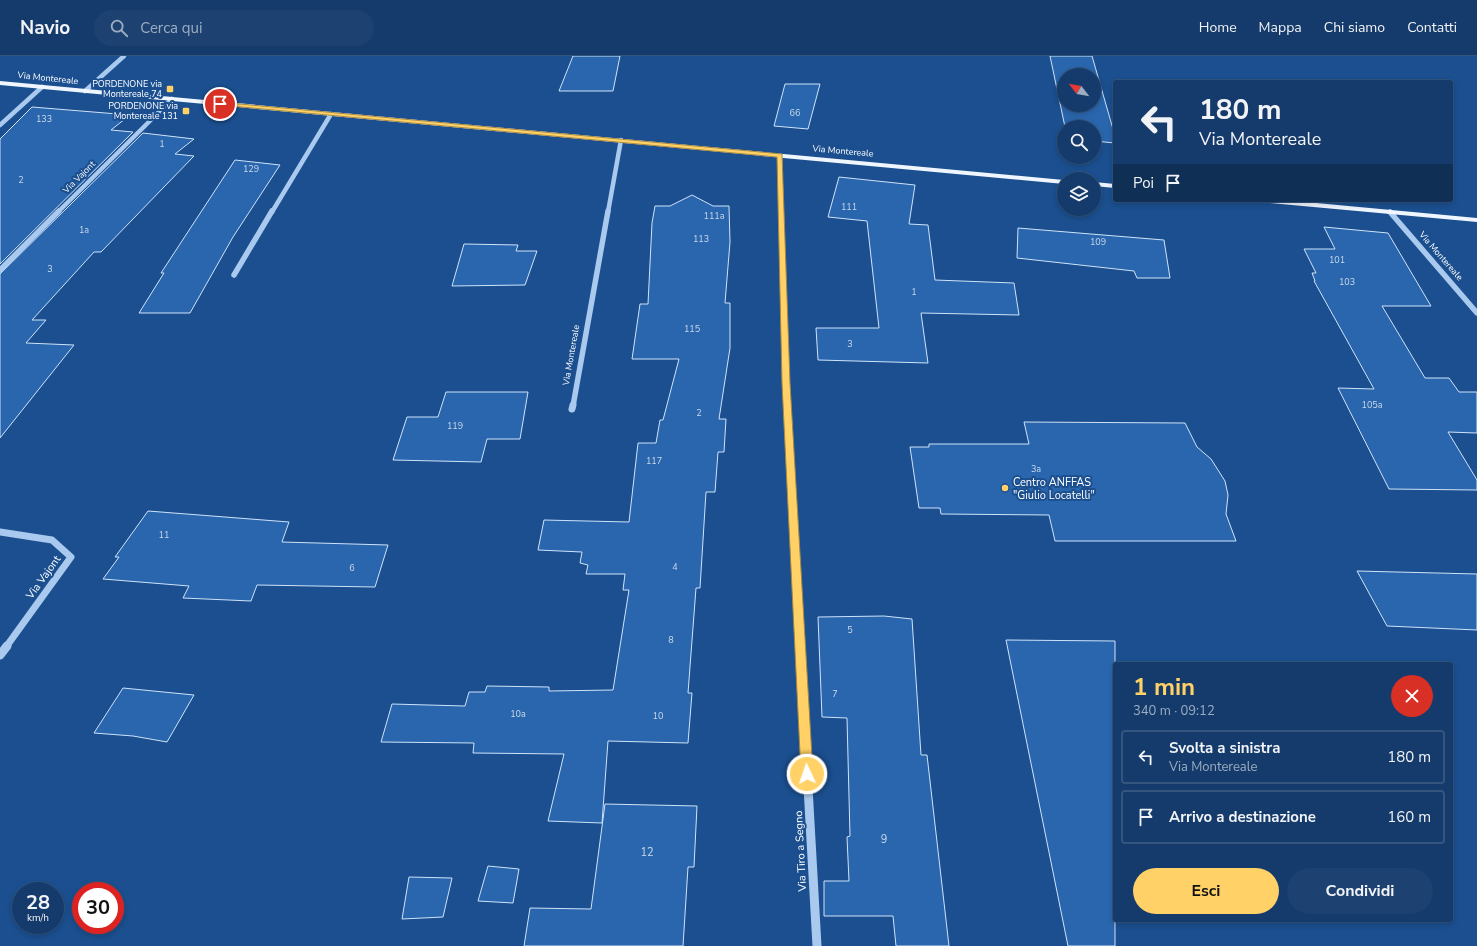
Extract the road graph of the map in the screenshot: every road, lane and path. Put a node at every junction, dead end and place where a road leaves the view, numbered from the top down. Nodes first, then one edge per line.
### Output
1 (124, 56) edge
2 (0, 83) edge
3 (42, 86) junction
4 (85, 91) junction
5 (172, 99) junction
6 (331, 114) junction
7 (0, 125) edge
8 (621, 140) junction
9 (780, 156) junction
10 (1057, 181) edge
11 (1101, 185) edge
12 (1113, 186) edge
13 (1282, 202) edge
14 (1390, 212) junction
15 (1477, 220) edge
16 (0, 270) edge
17 (234, 275) dead end
18 (1477, 313) edge
19 (572, 409) dead end
20 (0, 532) edge
21 (0, 655) edge
22 (816, 946) edge

1 - 4 street
2 - 3 main road, Via Montereale
3 - 4 main road, Via Montereale
3 - 7 street
4 - 5 main road, Via Montereale
5 - 6 main road, Via Montereale
5 - 16 street, Via Vajont
6 - 8 main road, Via Montereale
6 - 17 street
8 - 9 main road, Via Montereale
8 - 19 street, Via Montereale
9 - 10 main road, Via Montereale
9 - 22 street, Via Tiro a Segno
11 - 12 main road
13 - 14 main road, Via Montereale
14 - 15 main road, Via Montereale
14 - 18 street, Via Montereale
20 - 21 street, Via Vajont

